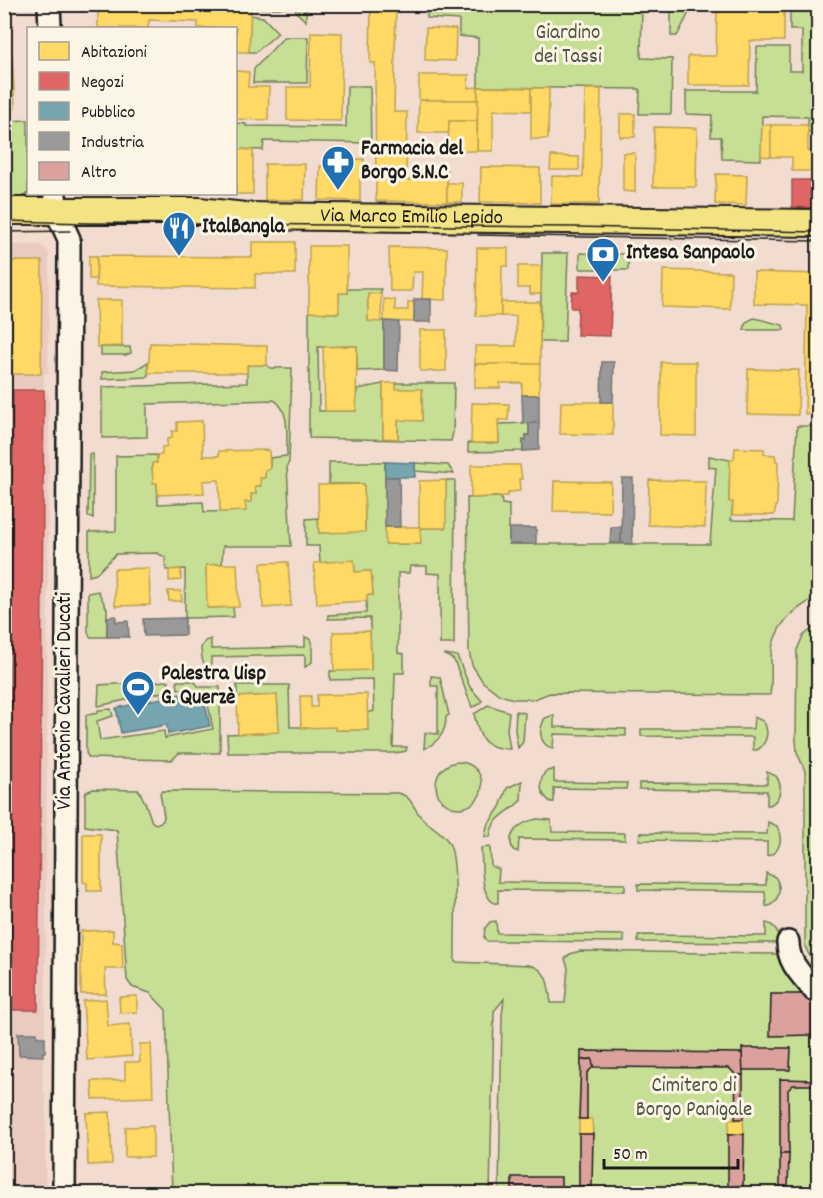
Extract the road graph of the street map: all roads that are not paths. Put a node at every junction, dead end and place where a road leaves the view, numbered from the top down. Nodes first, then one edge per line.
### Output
1 (49, 4) edge
2 (50, 27) edge
3 (56, 202) edge
4 (4, 211) edge
5 (819, 223) edge
6 (788, 942) dead end
7 (819, 992) edge
8 (64, 1194) edge

1 - 2 street
3 - 4 main road, Via Marco Emilio Lepido
3 - 5 main road, Via Marco Emilio Lepido
3 - 8 street, Via Antonio Cavalieri Ducati
6 - 7 street

